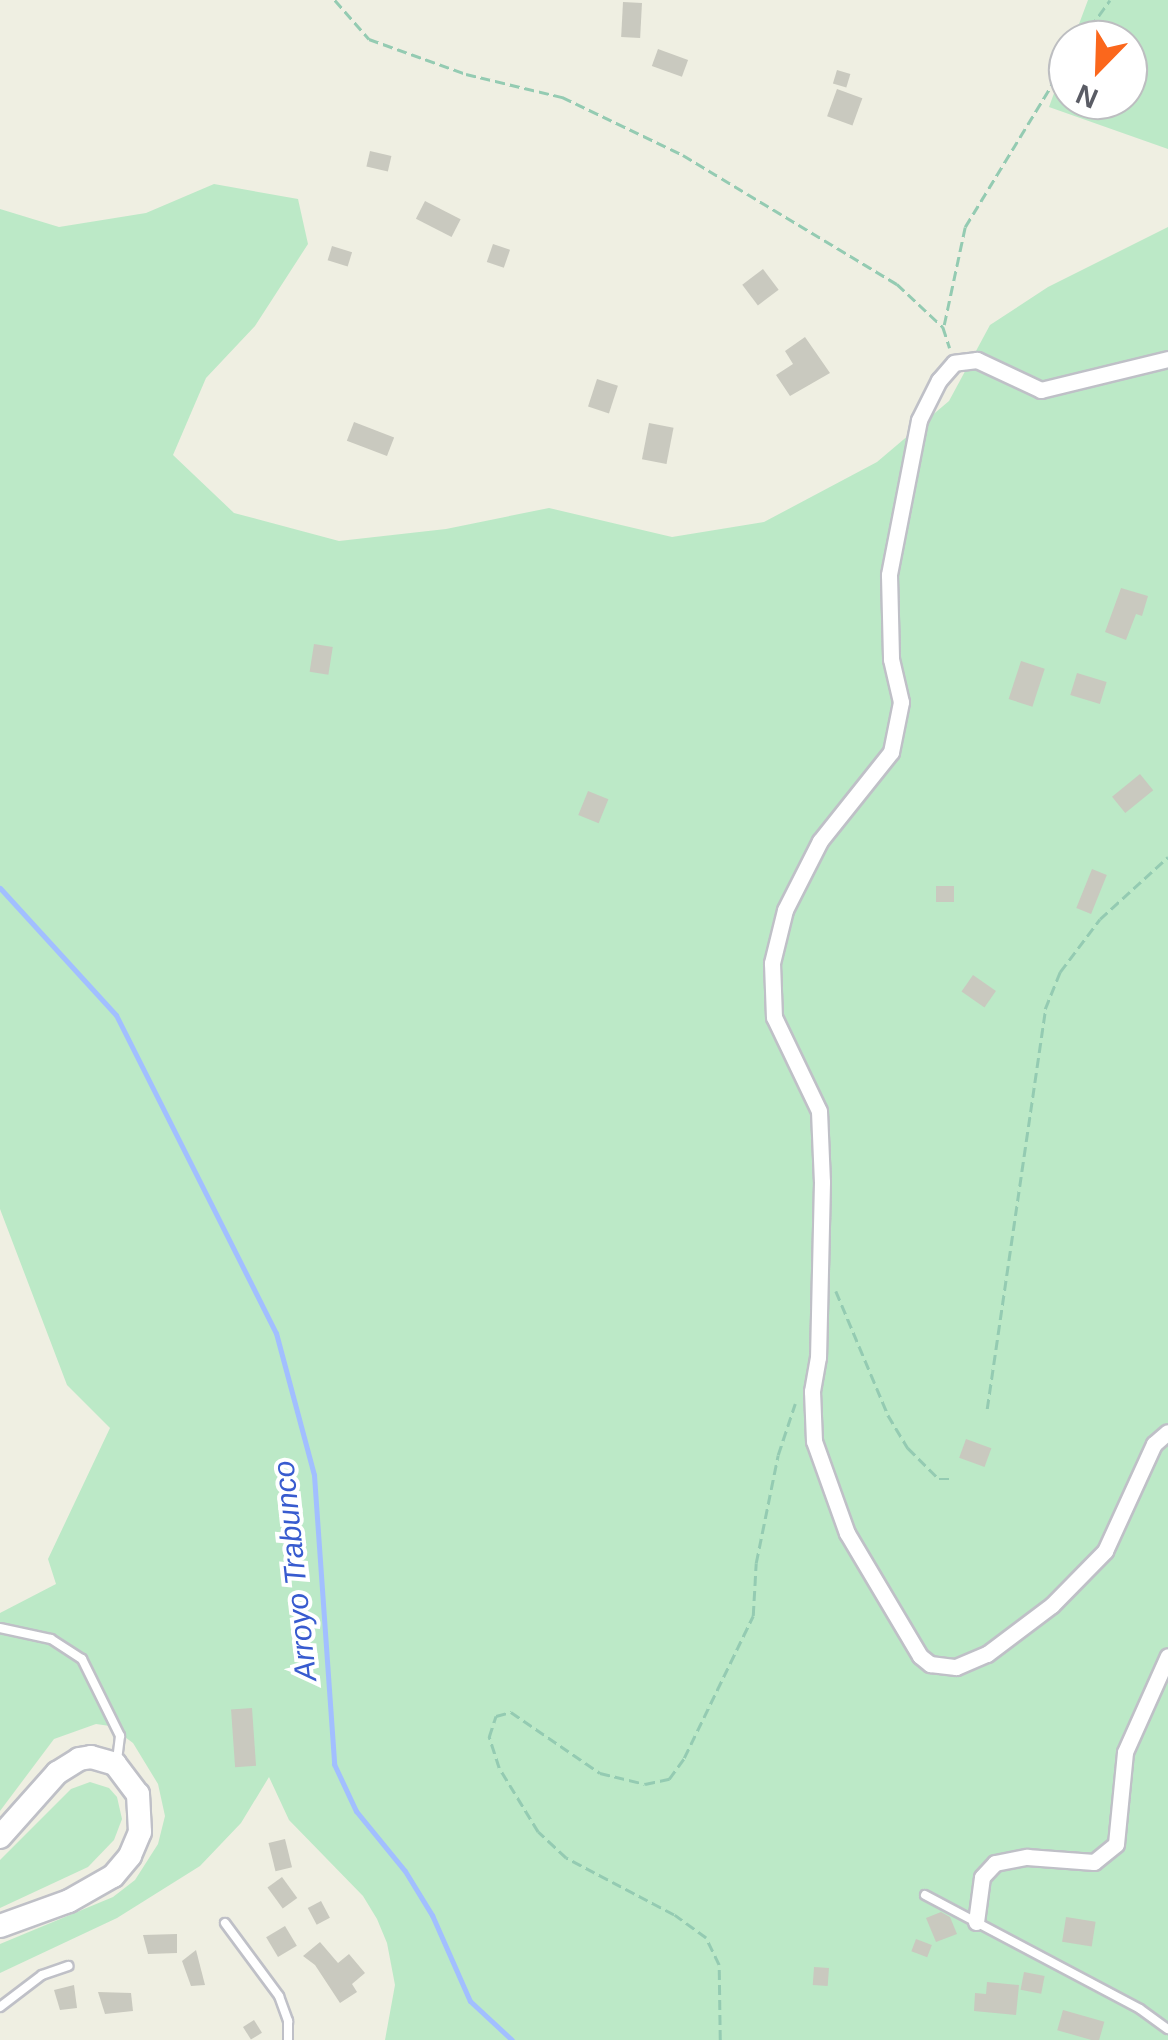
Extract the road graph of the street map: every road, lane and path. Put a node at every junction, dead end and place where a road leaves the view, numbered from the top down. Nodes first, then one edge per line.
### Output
1 (335, 0) edge
2 (1048, 91) edge
3 (943, 327) junction
4 (1168, 359) edge
5 (954, 362) junction
6 (1168, 857) edge
7 (835, 1288) dead end
8 (802, 1391) dead end
9 (988, 1409) dead end
10 (1168, 1432) edge
11 (954, 1479) dead end
12 (0, 1628) edge
13 (1168, 1656) edge
14 (115, 1764) junction
15 (0, 1837) edge
16 (925, 1894) dead end
17 (976, 1922) junction
18 (225, 1924) dead end
19 (0, 1926) edge
20 (68, 1966) dead end
21 (0, 2007) edge
22 (1168, 2029) edge
23 (288, 2040) edge
24 (720, 2040) edge

1 - 3 path
2 - 3 path
3 - 5 path
4 - 5 street
5 - 10 street
6 - 9 path
7 - 11 path
8 - 24 path
12 - 14 lane
13 - 17 street
14 - 15 street
14 - 19 street
16 - 17 lane
17 - 22 lane
18 - 23 lane
20 - 21 lane

